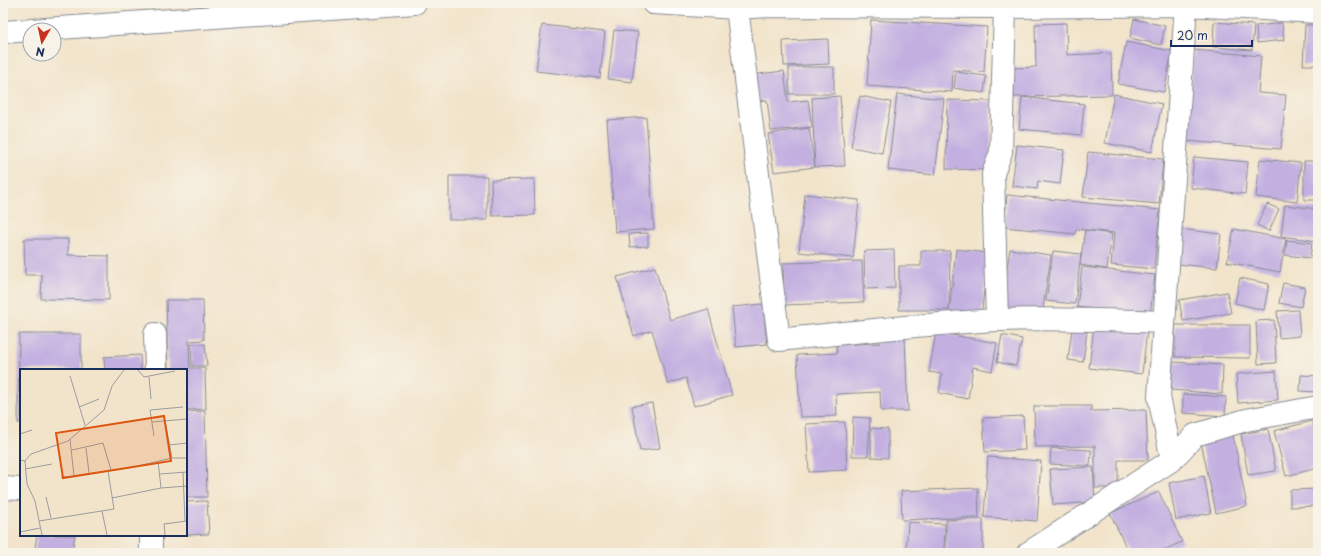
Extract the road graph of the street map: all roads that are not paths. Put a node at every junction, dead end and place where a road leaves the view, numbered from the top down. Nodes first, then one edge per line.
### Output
1 (415, 3) edge
2 (653, 3) edge
3 (770, 4) edge
4 (1186, 5) junction
5 (1005, 7) junction
6 (736, 8) junction
7 (158, 12) edge
8 (1318, 12) edge
9 (3, 32) edge
10 (997, 320) junction
11 (1164, 322) junction
12 (155, 334) dead end
13 (156, 369) edge
14 (1318, 407) edge
15 (1172, 460) junction
16 (3, 488) edge
17 (20, 489) edge
18 (151, 536) edge
19 (151, 553) edge
20 (1028, 553) edge

1 - 7 street
2 - 6 street
3 - 5 street
3 - 6 street
4 - 5 street
4 - 8 street
4 - 11 street
5 - 10 street
6 - 10 street
7 - 9 street
10 - 11 street
11 - 15 street
12 - 13 street
14 - 15 street
15 - 20 street
16 - 17 street
18 - 19 street

